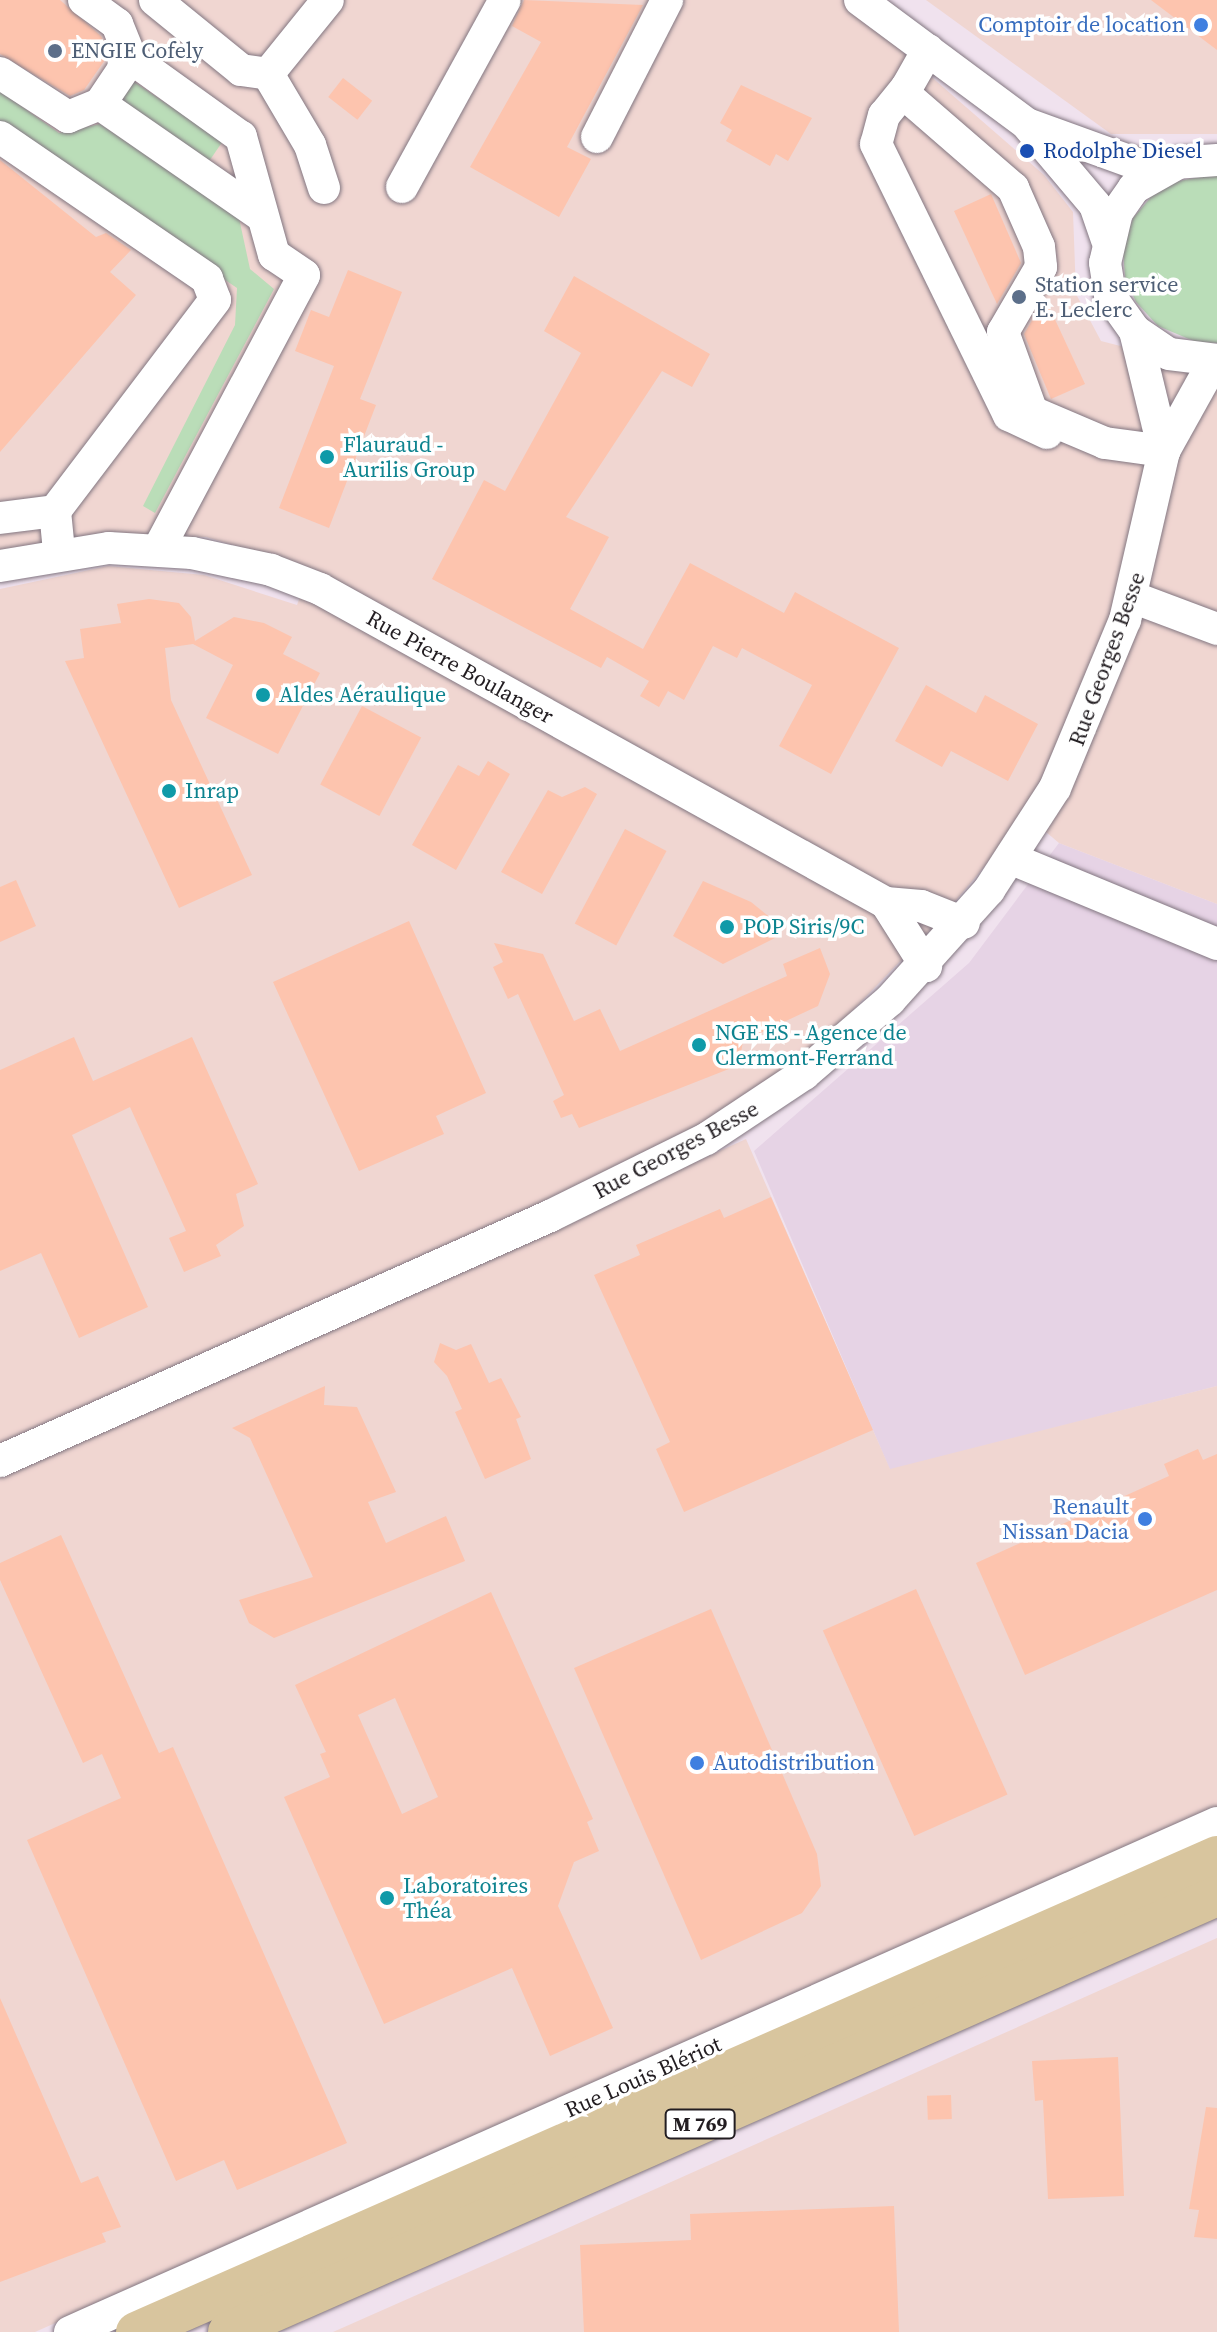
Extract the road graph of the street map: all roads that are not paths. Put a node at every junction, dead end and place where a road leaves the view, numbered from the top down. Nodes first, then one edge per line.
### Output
1 (84, 0) edge
2 (155, 0) edge
3 (328, 0) edge
4 (505, 0) edge
5 (667, 0) edge
6 (860, 0) edge
7 (928, 50) junction
8 (131, 58) junction
9 (0, 73) edge
10 (268, 74) junction
11 (907, 87) junction
12 (100, 104) junction
13 (1027, 124) junction
14 (0, 137) edge
15 (597, 137) dead end
16 (1217, 160) edge
17 (1157, 171) junction
18 (402, 187) dead end
19 (324, 188) dead end
20 (262, 216) junction
21 (1107, 239) junction
22 (1135, 331) junction
23 (1215, 360) edge
24 (1105, 443) junction
25 (1164, 451) junction
26 (55, 511) junction
27 (0, 518) edge
28 (158, 550) junction
29 (59, 551) junction
30 (0, 566) edge
31 (1132, 597) junction
32 (1217, 629) edge
33 (1012, 859) junction
34 (886, 903) junction
35 (964, 923) junction
36 (1217, 944) edge
37 (926, 966) junction
38 (0, 1461) edge
39 (1217, 1823) edge
40 (1217, 1856) edge
41 (1217, 1896) edge
42 (70, 2332) edge
43 (136, 2332) edge
44 (228, 2332) edge

1 - 8 street
2 - 10 street
3 - 10 street
4 - 18 street
5 - 15 street
6 - 7 street
7 - 11 street
7 - 13 street
8 - 12 street
8 - 20 street
9 - 12 street
10 - 19 street
11 - 24 street
11 - 24 street
12 - 20 street
13 - 17 street
13 - 21 street
14 - 26 street
16 - 17 street
17 - 21 street
20 - 28 street
21 - 22 street
22 - 23 street
22 - 25 street, Rue Georges Besse
23 - 25 street, Rue Georges Besse
24 - 25 street
25 - 31 street, Rue Georges Besse
26 - 27 street
26 - 29 street
28 - 29 street, Rue Pierre Boulanger
28 - 34 street, Rue Pierre Boulanger
29 - 30 street, Rue Pierre Boulanger
31 - 32 street
31 - 33 street, Rue Georges Besse
33 - 35 street, Rue Georges Besse
33 - 36 street
34 - 35 street, Rue Pierre Boulanger
34 - 37 street, Rue Pierre Boulanger
35 - 37 street, Rue Georges Besse
37 - 38 street, Rue Georges Besse
39 - 42 street, Rue Louis Blériot
40 - 43 main road, Rue Louis Blériot / M 769
41 - 44 main road, M 769

